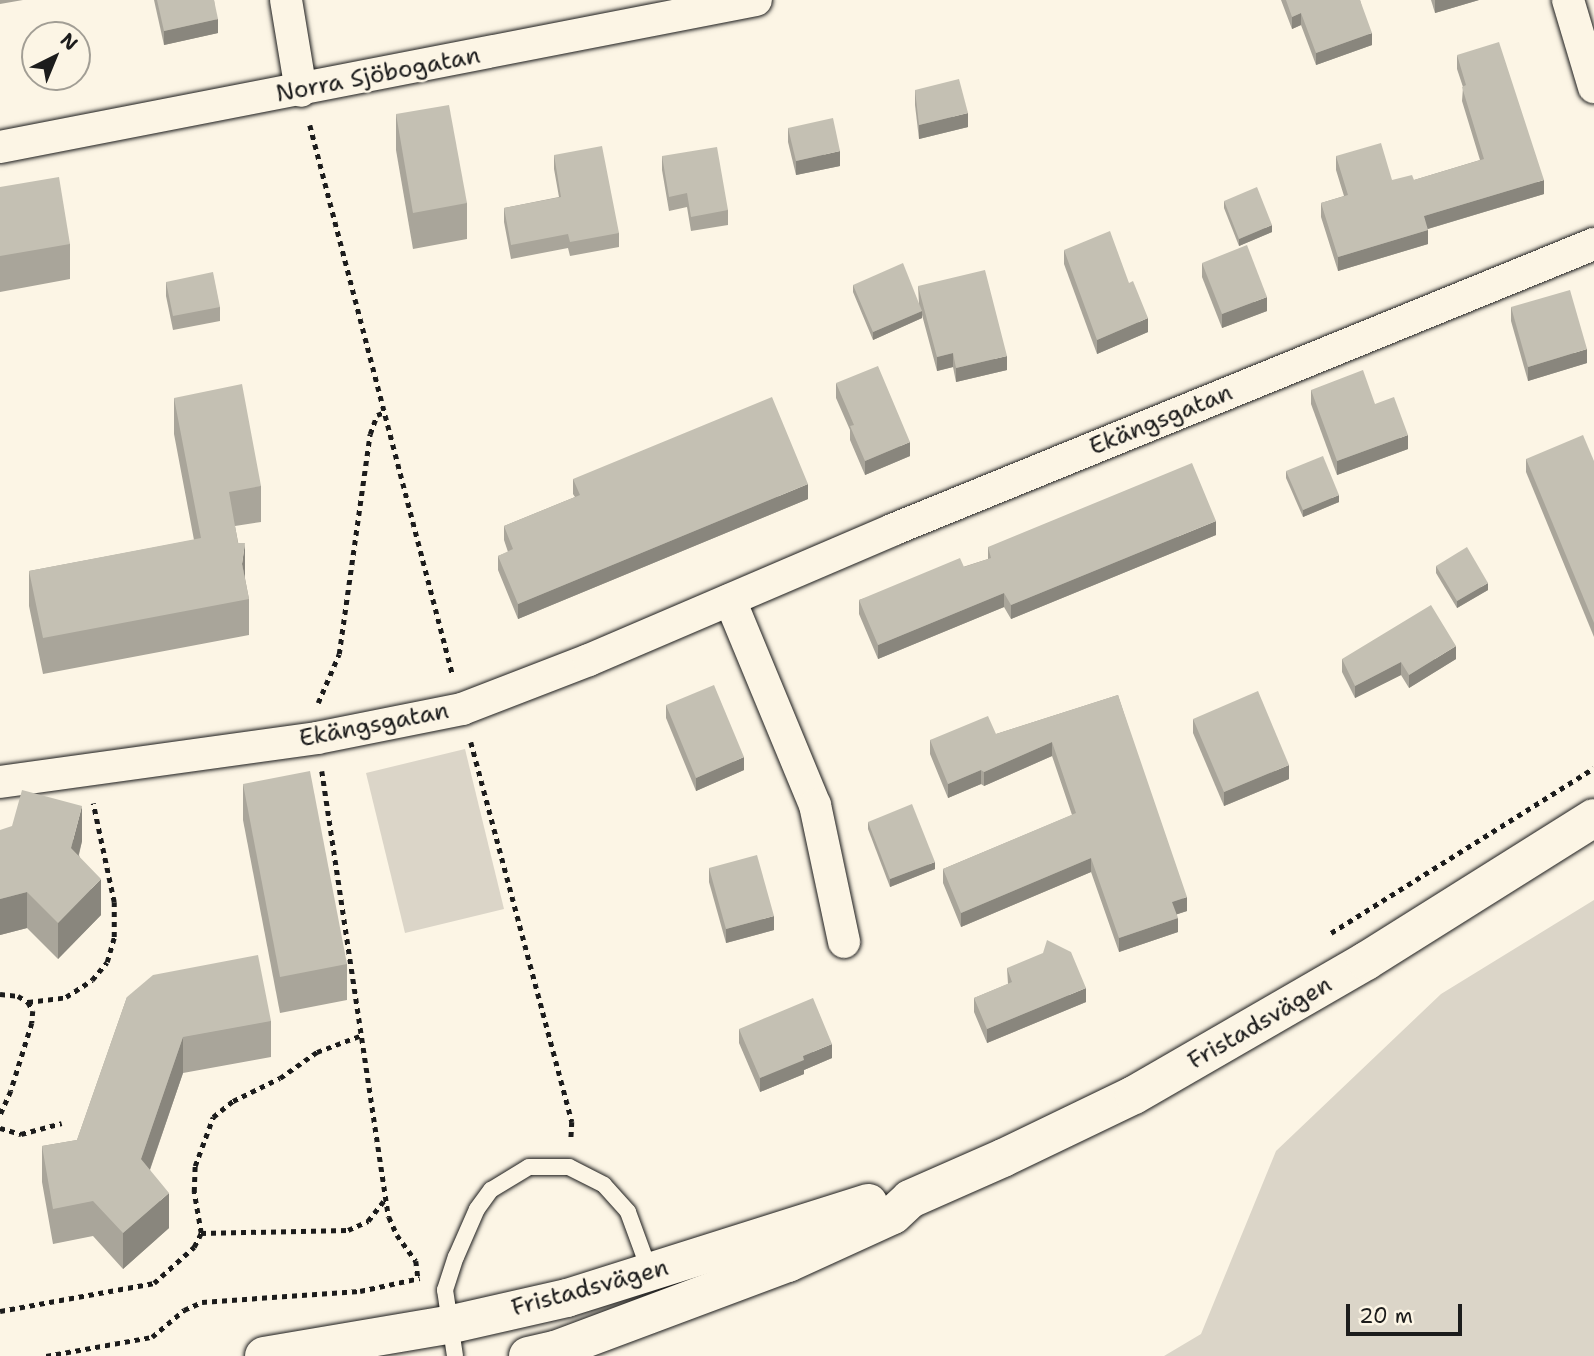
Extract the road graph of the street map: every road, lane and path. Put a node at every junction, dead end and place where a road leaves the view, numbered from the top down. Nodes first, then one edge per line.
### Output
1 (286, 0) edge
2 (756, 0) edge
3 (1568, 0) edge
4 (1594, 86) edge
5 (301, 91) junction
6 (0, 147) edge
7 (1594, 244) edge
8 (384, 412) junction
9 (730, 600) junction
10 (462, 709) junction
11 (317, 738) junction
12 (1594, 768) edge
13 (86, 770) junction
14 (0, 782) edge
15 (1594, 818) edge
16 (1325, 937) dead end
17 (844, 943) dead end
18 (0, 994) edge
19 (29, 1002) junction
20 (362, 1035) junction
21 (0, 1116) edge
22 (62, 1123) dead end
23 (0, 1128) edge
24 (569, 1167) junction
25 (386, 1198) junction
26 (910, 1199) junction
27 (201, 1234) junction
28 (651, 1274) junction
29 (418, 1278) junction
30 (450, 1278) junction
31 (0, 1311) edge
32 (452, 1340) edge
33 (46, 1356) edge
34 (264, 1356) edge
35 (527, 1356) edge

1 - 5 street
2 - 5 street, Norra Sjöbogatan
3 - 4 street
5 - 6 street, Norra Sjöbogatan
5 - 8 path
7 - 9 street, Ekängsgatan
8 - 10 path
8 - 11 path
9 - 10 street, Ekängsgatan
9 - 17 street
10 - 11 street, Ekängsgatan
10 - 24 path
11 - 13 street, Ekängsgatan
11 - 20 path
12 - 16 path
13 - 14 street, Ekängsgatan
13 - 19 path
15 - 26 street, Fristadsvägen
18 - 19 path
19 - 21 path
20 - 25 path
20 - 27 path
22 - 23 path
24 - 28 lane
24 - 30 lane
25 - 27 path
25 - 29 path
26 - 28 street, Fristadsvägen
26 - 35 street, Fristadsvägen
27 - 31 path
28 - 32 street, Fristadsvägen
29 - 30 path
29 - 33 path
30 - 32 lane
32 - 34 street, Fristadsvägen

